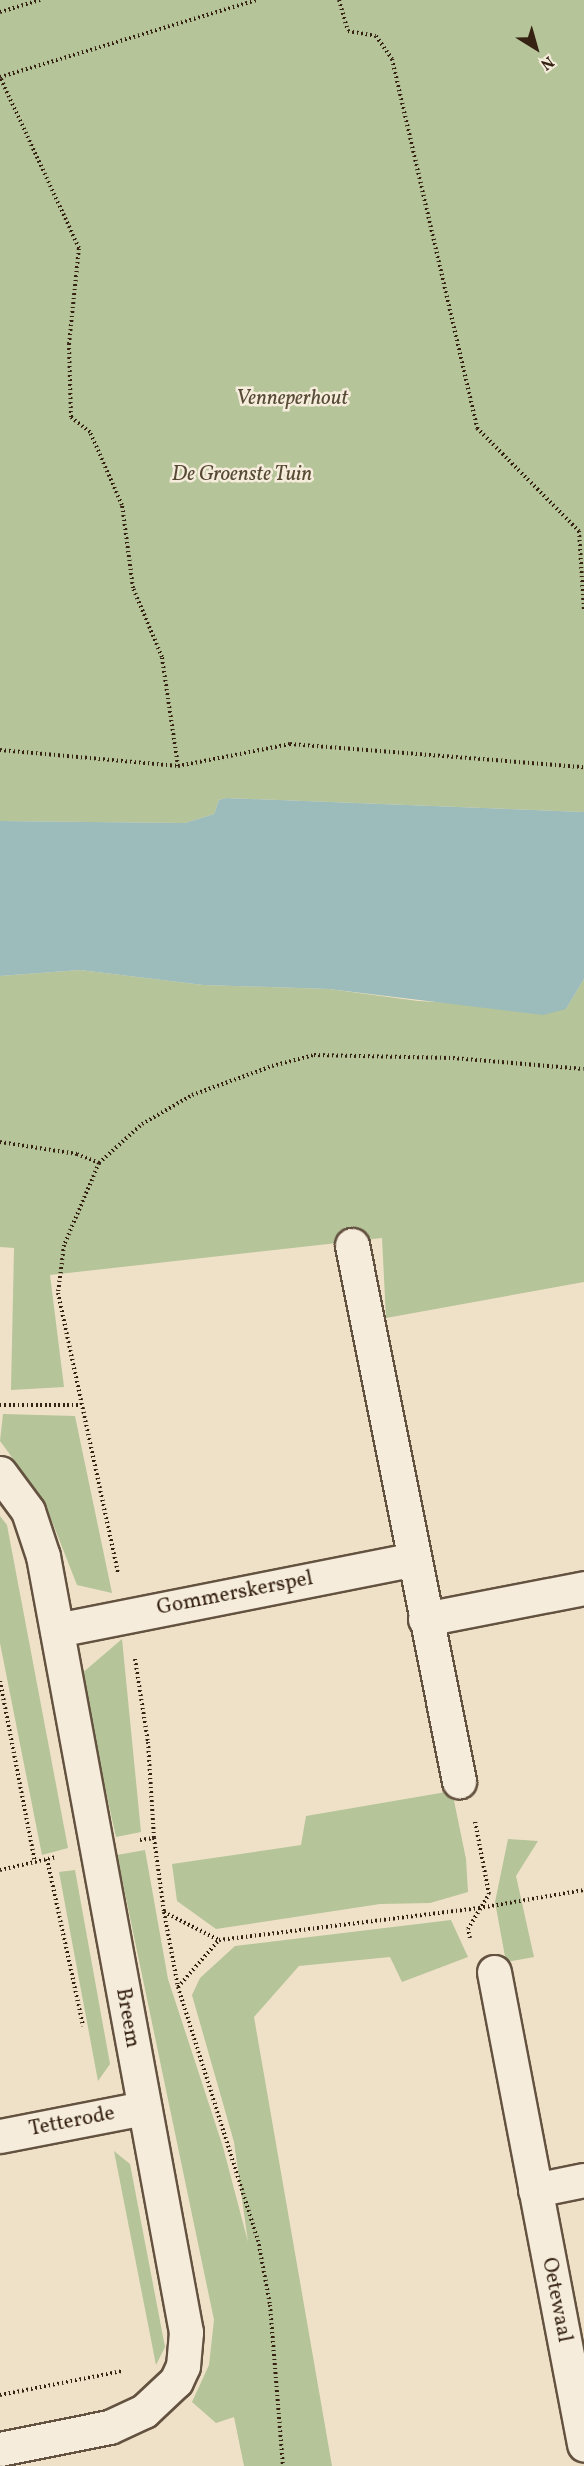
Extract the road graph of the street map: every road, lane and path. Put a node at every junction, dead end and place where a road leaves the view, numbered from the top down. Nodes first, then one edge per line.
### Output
1 (40, 0) edge
2 (256, 0) edge
3 (339, 0) edge
4 (0, 12) edge
5 (584, 611) edge
6 (0, 750) edge
7 (178, 766) junction
8 (584, 767) edge
9 (584, 1069) edge
10 (0, 1142) edge
11 (99, 1163) junction
12 (352, 1245) dead end
13 (0, 1405) edge
14 (81, 1405) junction
15 (0, 1473) edge
16 (414, 1559) junction
17 (120, 1580) dead end
18 (584, 1588) edge
19 (425, 1619) junction
20 (57, 1630) junction
21 (133, 1649) dead end
22 (0, 1681) edge
23 (459, 1780) joint
24 (35, 1862) dead end
25 (584, 1890) edge
26 (479, 1908) junction
27 (164, 1912) junction
28 (219, 1941) junction
29 (494, 1972) joint
30 (178, 1987) junction
31 (144, 2108) junction
32 (0, 2136) edge
33 (584, 2180) edge
34 (535, 2190) junction
35 (126, 2370) dead end
36 (0, 2395) edge
37 (584, 2445) edge
38 (0, 2449) edge
39 (284, 2466) edge

1 - 4 path
2 - 7 path
3 - 5 path
6 - 7 path
7 - 8 path
9 - 11 path
10 - 11 path
11 - 14 path
12 - 16 street
13 - 14 path
14 - 17 path
15 - 20 street, Breem
16 - 19 street
16 - 20 street, Gommerskerspel
18 - 19 street
19 - 23 street
20 - 31 street, Breem
21 - 27 path
22 - 24 path
23 - 26 path
25 - 26 path
26 - 28 path
26 - 29 path
27 - 28 path
27 - 30 path
28 - 30 path
29 - 34 street, Oetewaal
30 - 39 path
31 - 32 street, Tetterode
31 - 38 street, Breem
33 - 34 street
34 - 37 street, Oetewaal
35 - 36 path

